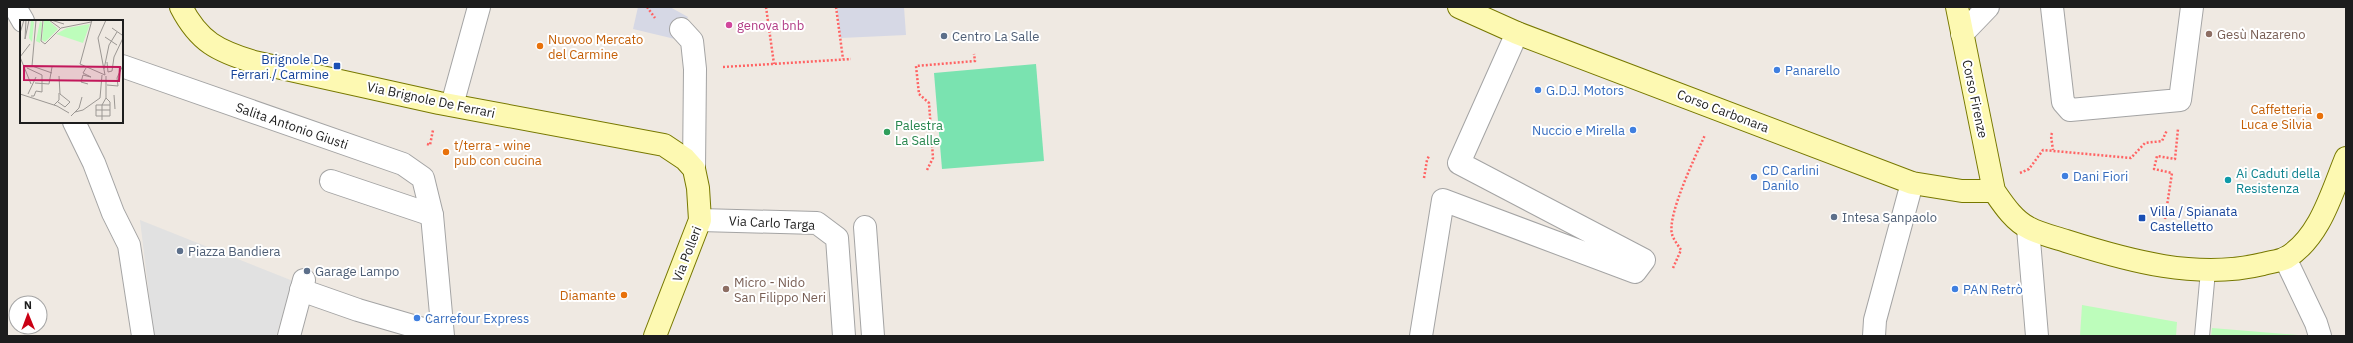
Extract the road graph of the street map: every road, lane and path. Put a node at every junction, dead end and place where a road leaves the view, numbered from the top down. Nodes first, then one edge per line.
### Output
1 (15, 7) edge
2 (181, 7) edge
3 (479, 7) edge
4 (766, 7) edge
5 (836, 7) edge
6 (1458, 7) edge
7 (1957, 7) edge
8 (1988, 7) edge
9 (2052, 7) edge
10 (2192, 7) edge
11 (22, 20) edge
12 (681, 29) dead end
13 (1517, 33) junction
14 (1962, 34) junction
15 (974, 54) dead end
16 (843, 59) junction
17 (851, 59) dead end
18 (774, 64) junction
19 (123, 66) edge
20 (695, 69) junction
21 (2180, 100) junction
22 (446, 104) junction
23 (1716, 108) junction
24 (74, 123) edge
25 (2346, 158) edge
26 (403, 164) junction
27 (694, 169) junction
28 (927, 170) dead end
29 (2020, 173) dead end
30 (331, 181) dead end
31 (1912, 183) junction
32 (1994, 191) junction
33 (432, 215) junction
34 (2165, 219) dead end
35 (700, 220) junction
36 (865, 227) dead end
37 (2028, 228) junction
38 (2285, 258) junction
39 (1644, 260) junction
40 (2208, 271) junction
41 (143, 336) edge
42 (289, 336) edge
43 (438, 336) edge
44 (443, 336) edge
45 (655, 336) edge
46 (844, 336) edge
47 (873, 336) edge
48 (1421, 336) edge
49 (1874, 336) edge
50 (2037, 336) edge
51 (2202, 336) edge
52 (2320, 336) edge

1 - 11 street
2 - 22 street, Via Brignole De Ferrari
3 - 22 street
4 - 18 path
5 - 16 path
6 - 13 street, Corso Carbonara
7 - 14 street, Corso Firenze
8 - 14 street
9 - 21 street
10 - 21 street
12 - 20 street
13 - 23 street, Corso Carbonara
13 - 39 street
14 - 32 street, Corso Firenze
15 - 28 path
16 - 17 path
16 - 18 path
18 - 20 path
19 - 26 street, Salita Antonio Giusti
20 - 27 street
21 - 29 path
21 - 34 path
22 - 26 path
22 - 27 street, Via Brignole De Ferrari
23 - 31 street, Corso Carbonara
23 - 39 path
24 - 41 street
25 - 38 street
26 - 33 street, Salita Antonio Giusti
27 - 35 street, Via Polleri
30 - 33 street
31 - 32 street, Corso Carbonara
31 - 49 street
32 - 37 street
33 - 44 street, Salita Antonio Giusti
35 - 45 street, Via Polleri
35 - 46 street, Via Carlo Targa
36 - 47 street
37 - 40 street
37 - 50 street
38 - 40 street
38 - 52 street
39 - 48 street
40 - 51 lane
42 - 43 street

